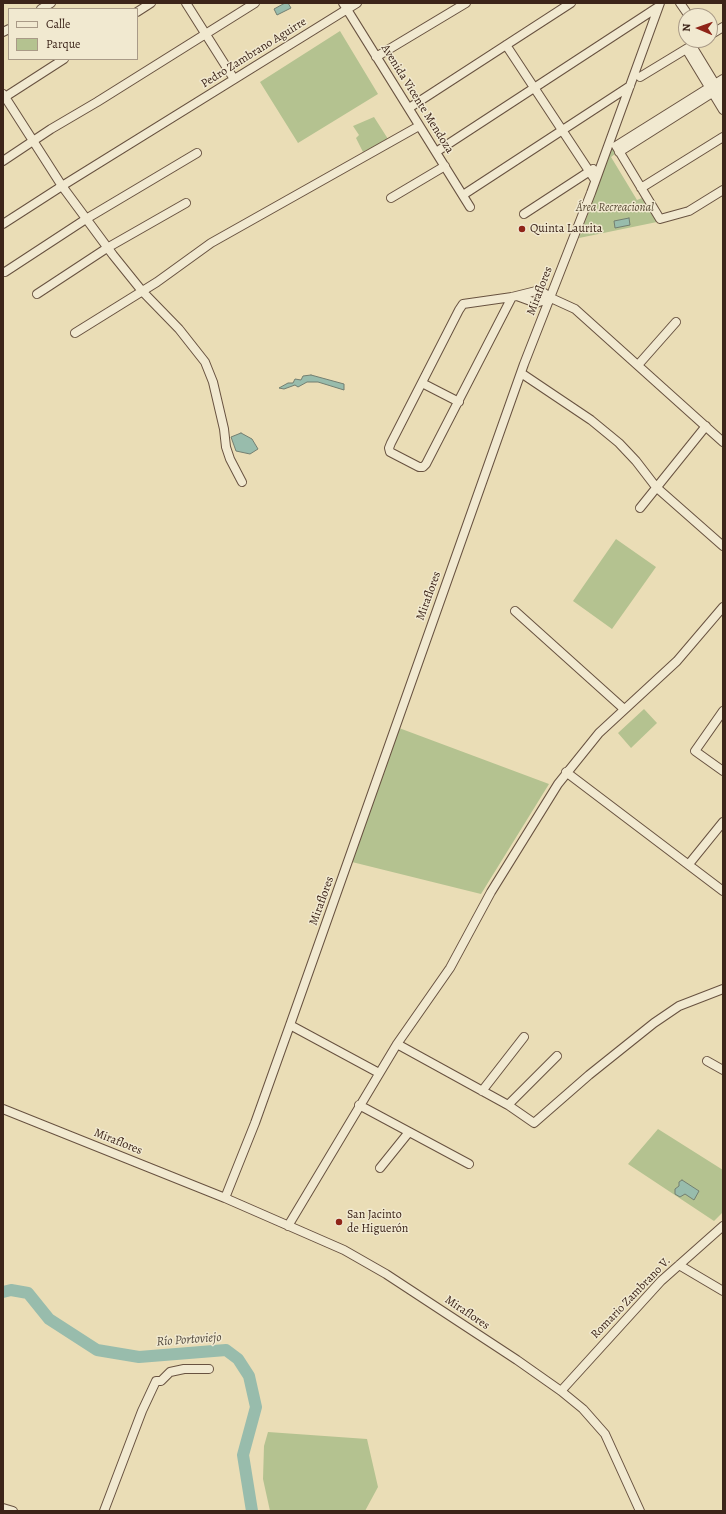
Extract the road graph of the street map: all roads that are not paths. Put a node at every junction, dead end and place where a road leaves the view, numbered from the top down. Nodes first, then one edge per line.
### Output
1 (151, 3) edge
2 (186, 3) edge
3 (255, 3) edge
4 (357, 3) edge
5 (464, 3) edge
6 (571, 3) edge
7 (659, 5) edge
8 (345, 6) edge
9 (138, 11) edge
10 (205, 33) junction
11 (506, 45) junction
12 (689, 48) joint
13 (376, 57) junction
14 (62, 60) edge
15 (640, 77) dead end
16 (234, 79) junction
17 (723, 79) edge
18 (630, 86) junction
19 (534, 88) junction
20 (716, 88) edge
21 (4, 96) edge
22 (723, 97) edge
23 (409, 108) junction
24 (723, 110) edge
25 (420, 126) junction
26 (562, 130) junction
27 (723, 137) edge
28 (33, 142) junction
29 (436, 152) junction
30 (197, 153) dead end
31 (3, 161) edge
32 (601, 164) junction
33 (445, 166) junction
34 (590, 171) junction
35 (595, 180) junction
36 (62, 186) junction
37 (641, 188) junction
38 (723, 190) edge
39 (463, 195) junction
40 (391, 198) dead end
41 (186, 203) dead end
42 (470, 206) dead end
43 (524, 214) dead end
44 (86, 219) junction
45 (3, 224) edge
46 (108, 248) junction
47 (4, 272) dead end
48 (142, 291) junction
49 (37, 294) dead end
50 (514, 297) junction
51 (551, 298) junction
52 (676, 322) dead end
53 (75, 333) dead end
54 (638, 365) junction
55 (521, 373) junction
56 (422, 383) junction
57 (459, 402) junction
58 (706, 426) junction
59 (723, 442) edge
60 (242, 482) dead end
61 (656, 487) junction
62 (640, 508) dead end
63 (723, 546) edge
64 (723, 607) edge
65 (515, 611) dead end
66 (624, 710) junction
67 (723, 711) edge
68 (723, 771) edge
69 (566, 772) junction
70 (723, 822) edge
71 (689, 864) junction
72 (723, 891) edge
73 (723, 989) edge
74 (290, 1025) junction
75 (524, 1037) dead end
76 (397, 1044) junction
77 (557, 1056) dead end
78 (707, 1060) dead end
79 (723, 1070) edge
80 (379, 1073) junction
81 (482, 1091) junction
82 (359, 1105) junction
83 (508, 1106) junction
84 (3, 1110) edge
85 (409, 1132) junction
86 (469, 1164) dead end
87 (380, 1168) dead end
88 (224, 1198) junction
89 (288, 1226) junction
90 (723, 1226) edge
91 (679, 1265) junction
92 (723, 1291) edge
93 (209, 1369) dead end
94 (561, 1392) junction
95 (3, 1508) edge
96 (13, 1511) edge
97 (104, 1511) edge
98 (640, 1511) edge

1 - 9 street
2 - 10 street
3 - 10 street
4 - 8 street, Pedro Zambrano Aguirre
5 - 13 street
6 - 11 street
7 - 18 street, Miraflores
7 - 19 street
8 - 13 street, Avenida Vicente Mendoza
8 - 16 street, Pedro Zambrano Aguirre
10 - 16 street
10 - 28 street
11 - 19 street
11 - 23 street
12 - 15 street
12 - 20 street
13 - 23 street, Avenida Vicente Mendoza
14 - 21 street
16 - 36 street, Pedro Zambrano Aguirre
17 - 20 street
18 - 26 street
18 - 32 street, Miraflores
19 - 26 street
19 - 29 street
20 - 22 street
20 - 24 street
20 - 37 street
21 - 28 street
23 - 25 street, Avenida Vicente Mendoza
25 - 29 street, Avenida Vicente Mendoza
25 - 48 street
26 - 34 street
26 - 39 street
27 - 37 street
28 - 31 street
28 - 36 street
29 - 33 street, Avenida Vicente Mendoza
30 - 44 street
32 - 34 street
32 - 35 street, Miraflores
33 - 39 street, Avenida Vicente Mendoza
33 - 40 street
34 - 35 street
34 - 43 street
35 - 51 street, Miraflores
36 - 44 street
36 - 45 street, Pedro Zambrano Aguirre
37 - 38 street
39 - 42 street, Avenida Vicente Mendoza
41 - 46 street
44 - 46 street
44 - 47 street
46 - 48 street
46 - 49 street
48 - 53 street
48 - 60 street
50 - 51 street
50 - 51 street
50 - 56 street
50 - 57 street
51 - 54 street
51 - 55 street, Miraflores
52 - 54 street
54 - 58 street
55 - 61 street
55 - 74 street, Miraflores
56 - 57 street
56 - 57 street
58 - 59 street
58 - 61 street
61 - 62 street
61 - 63 street
64 - 66 street
65 - 66 street
66 - 69 street
67 - 68 street
69 - 71 street
69 - 76 street
70 - 71 street
71 - 72 street
73 - 83 street
74 - 80 street
74 - 88 street, Miraflores
75 - 81 street
76 - 80 street
76 - 81 street
77 - 83 street
78 - 79 street
80 - 82 street
81 - 83 street
82 - 85 street
82 - 89 street
84 - 88 street, Miraflores
85 - 86 street
85 - 87 street
88 - 89 street, Miraflores
89 - 94 street, Miraflores
90 - 91 street, Romario Zambrano V.
91 - 92 street
91 - 94 street, Romario Zambrano V.
93 - 97 street
94 - 98 street, Miraflores
95 - 96 street

